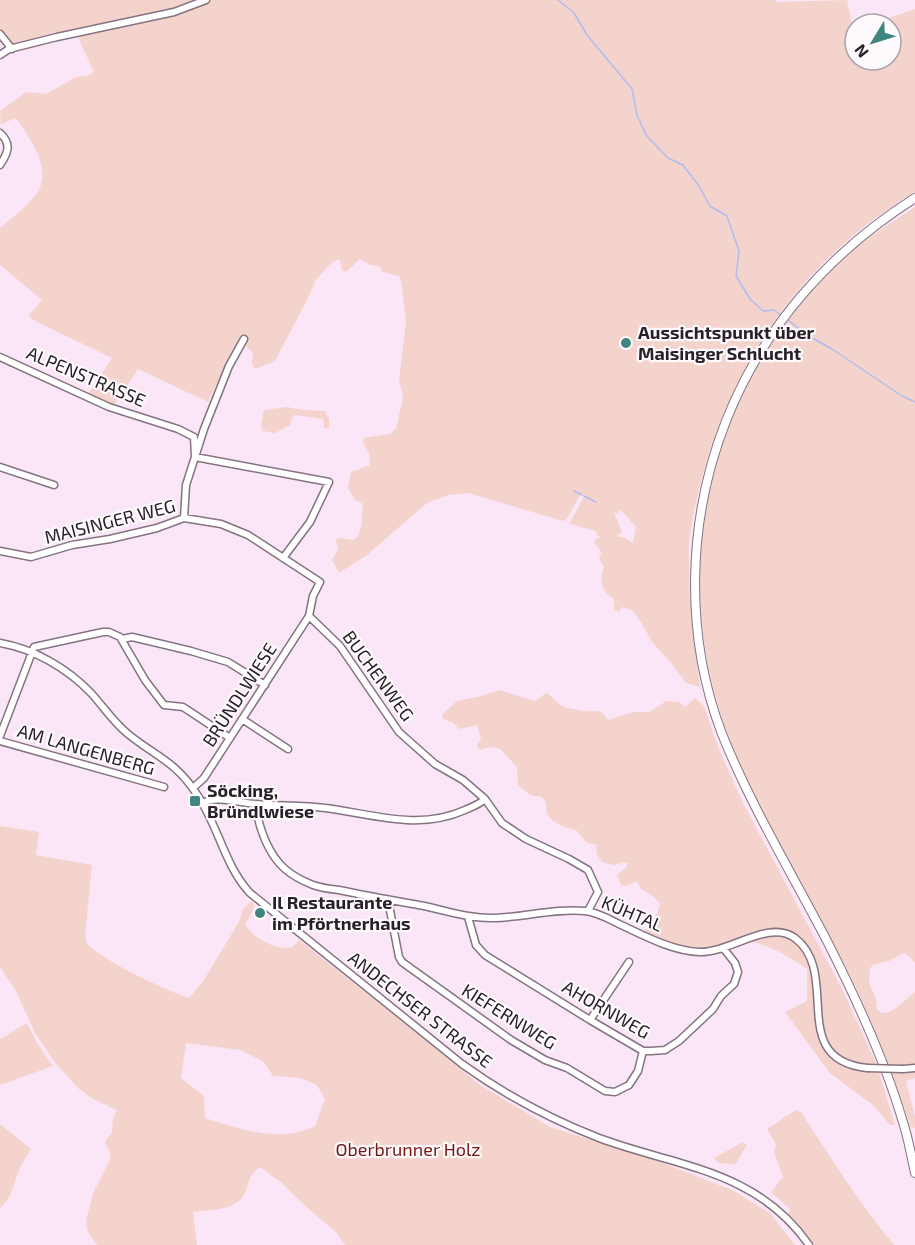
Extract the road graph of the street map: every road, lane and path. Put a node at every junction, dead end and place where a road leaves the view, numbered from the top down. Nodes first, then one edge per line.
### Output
1 (206, 0) edge
2 (0, 34) edge
3 (12, 49) junction
4 (0, 55) edge
5 (0, 133) edge
6 (0, 165) edge
7 (915, 198) edge
8 (244, 339) dead end
9 (0, 357) edge
10 (195, 457) junction
11 (0, 466) edge
12 (54, 485) dead end
13 (184, 518) junction
14 (0, 551) edge
15 (283, 558) junction
16 (309, 616) junction
17 (122, 639) junction
18 (0, 643) edge
19 (31, 652) junction
20 (265, 685) junction
21 (242, 719) junction
22 (0, 736) edge
23 (230, 738) junction
24 (0, 741) edge
25 (288, 749) dead end
26 (164, 787) dead end
27 (193, 788) junction
28 (485, 799) junction
29 (202, 803) junction
30 (255, 804) junction
31 (388, 900) junction
32 (588, 911) junction
33 (468, 917) junction
34 (724, 949) junction
35 (629, 962) dead end
36 (590, 1020) junction
37 (643, 1051) junction
38 (915, 1068) edge
39 (915, 1173) edge
40 (810, 1245) edge

1 - 3 street
2 - 3 street
3 - 4 street
5 - 6 street
7 - 39 main road
8 - 10 street
9 - 10 street, ALPENSTRASSE
10 - 13 street
10 - 15 street
11 - 12 street
13 - 14 street, MAISINGER WEG
13 - 15 street, MAISINGER WEG
15 - 16 street, MAISINGER WEG
16 - 20 street, BRÜNDLWIESE
16 - 28 street, BUCHENWEG
17 - 19 street
17 - 20 street
17 - 23 street
18 - 19 street, ANDECHSER STRASSE
19 - 22 street, AM LANGENBERG
19 - 27 street, ANDECHSER STRASSE
20 - 21 street, BRÜNDLWIESE
21 - 23 street, BRÜNDLWIESE
21 - 25 street
23 - 27 street, BRÜNDLWIESE
24 - 26 street, AM LANGENBERG
27 - 29 street, ANDECHSER STRASSE
28 - 30 street
28 - 32 street, BUCHENWEG
29 - 30 street
29 - 40 street, ANDECHSER STRASSE
30 - 31 street, KÜHTAL
31 - 33 street, KÜHTAL
31 - 37 street, KIEFERNWEG
32 - 33 street, KÜHTAL
32 - 34 street, KÜHTAL
33 - 36 street, AHORNWEG
34 - 37 street, AHORNWEG
34 - 38 street, KÜHTAL, bridge
35 - 36 street
36 - 37 street, AHORNWEG

